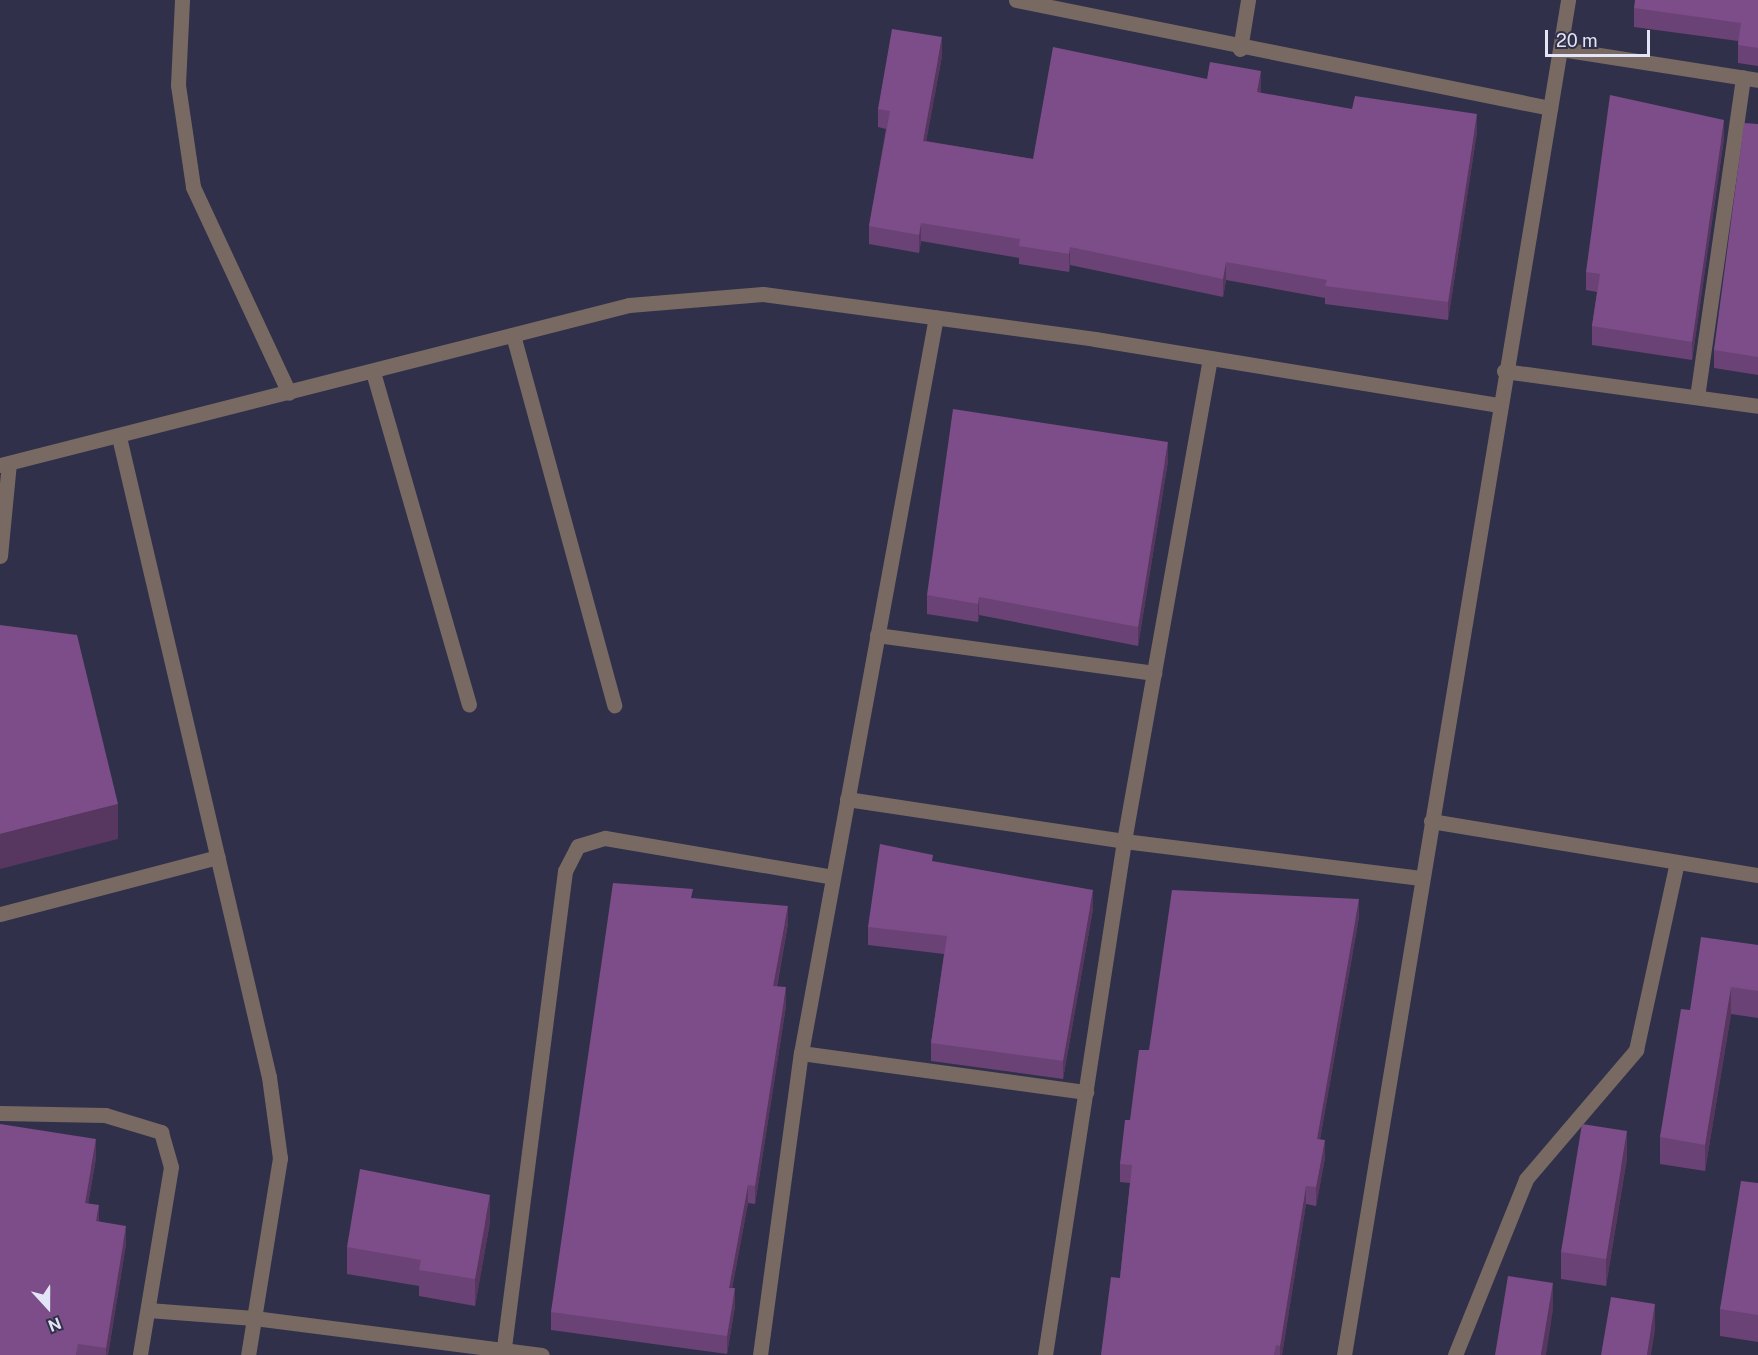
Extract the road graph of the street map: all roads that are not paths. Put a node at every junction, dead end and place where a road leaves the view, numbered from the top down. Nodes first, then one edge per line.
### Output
1 (182, 0) edge
2 (1016, 0) edge
3 (1248, 0) edge
4 (1568, 0) edge
5 (1240, 49) junction
6 (1561, 49) junction
7 (1751, 78) edge
8 (1550, 108) junction
9 (936, 317) junction
10 (513, 335) junction
11 (1210, 358) junction
12 (1504, 371) junction
13 (373, 372) junction
14 (289, 393) junction
15 (1697, 398) junction
16 (1498, 405) junction
17 (1758, 406) edge
18 (119, 437) junction
19 (5, 464) edge
20 (0, 556) edge
21 (877, 635) junction
22 (1154, 673) junction
23 (469, 704) dead end
24 (614, 705) dead end
25 (847, 798) junction
26 (1431, 821) junction
27 (1124, 841) junction
28 (218, 857) junction
29 (1677, 862) junction
30 (1758, 875) edge
31 (833, 877) junction
32 (1421, 878) junction
33 (0, 914) edge
34 (801, 1053) junction
35 (1086, 1092) junction
36 (0, 1113) edge
37 (148, 1310) junction
38 (254, 1318) junction
39 (503, 1352) edge
40 (140, 1355) edge
41 (248, 1355) edge
42 (542, 1355) edge
43 (760, 1355) edge
44 (1045, 1355) edge
45 (1344, 1355) edge
46 (1455, 1355) edge

1 - 14 street
2 - 5 street
3 - 5 street
4 - 6 street
5 - 8 street
6 - 7 street
6 - 8 street
7 - 15 street
8 - 12 street
9 - 10 street
9 - 11 street
9 - 21 street
10 - 13 street
10 - 24 street
11 - 16 street
11 - 22 street
12 - 15 street
12 - 16 street
13 - 14 street
13 - 23 street
14 - 18 street
15 - 17 street
16 - 26 street
18 - 19 street
18 - 28 street
19 - 20 street
21 - 22 street
21 - 25 street
22 - 27 street
25 - 27 street
25 - 31 street
26 - 29 street
26 - 32 street
27 - 32 street
27 - 35 street
28 - 33 street
28 - 38 street
29 - 30 street
29 - 46 street
31 - 34 street
31 - 39 street
32 - 45 street
34 - 35 street
34 - 43 street
35 - 44 street
36 - 37 street
37 - 38 street
37 - 40 street
38 - 39 street
38 - 41 street
39 - 42 street

